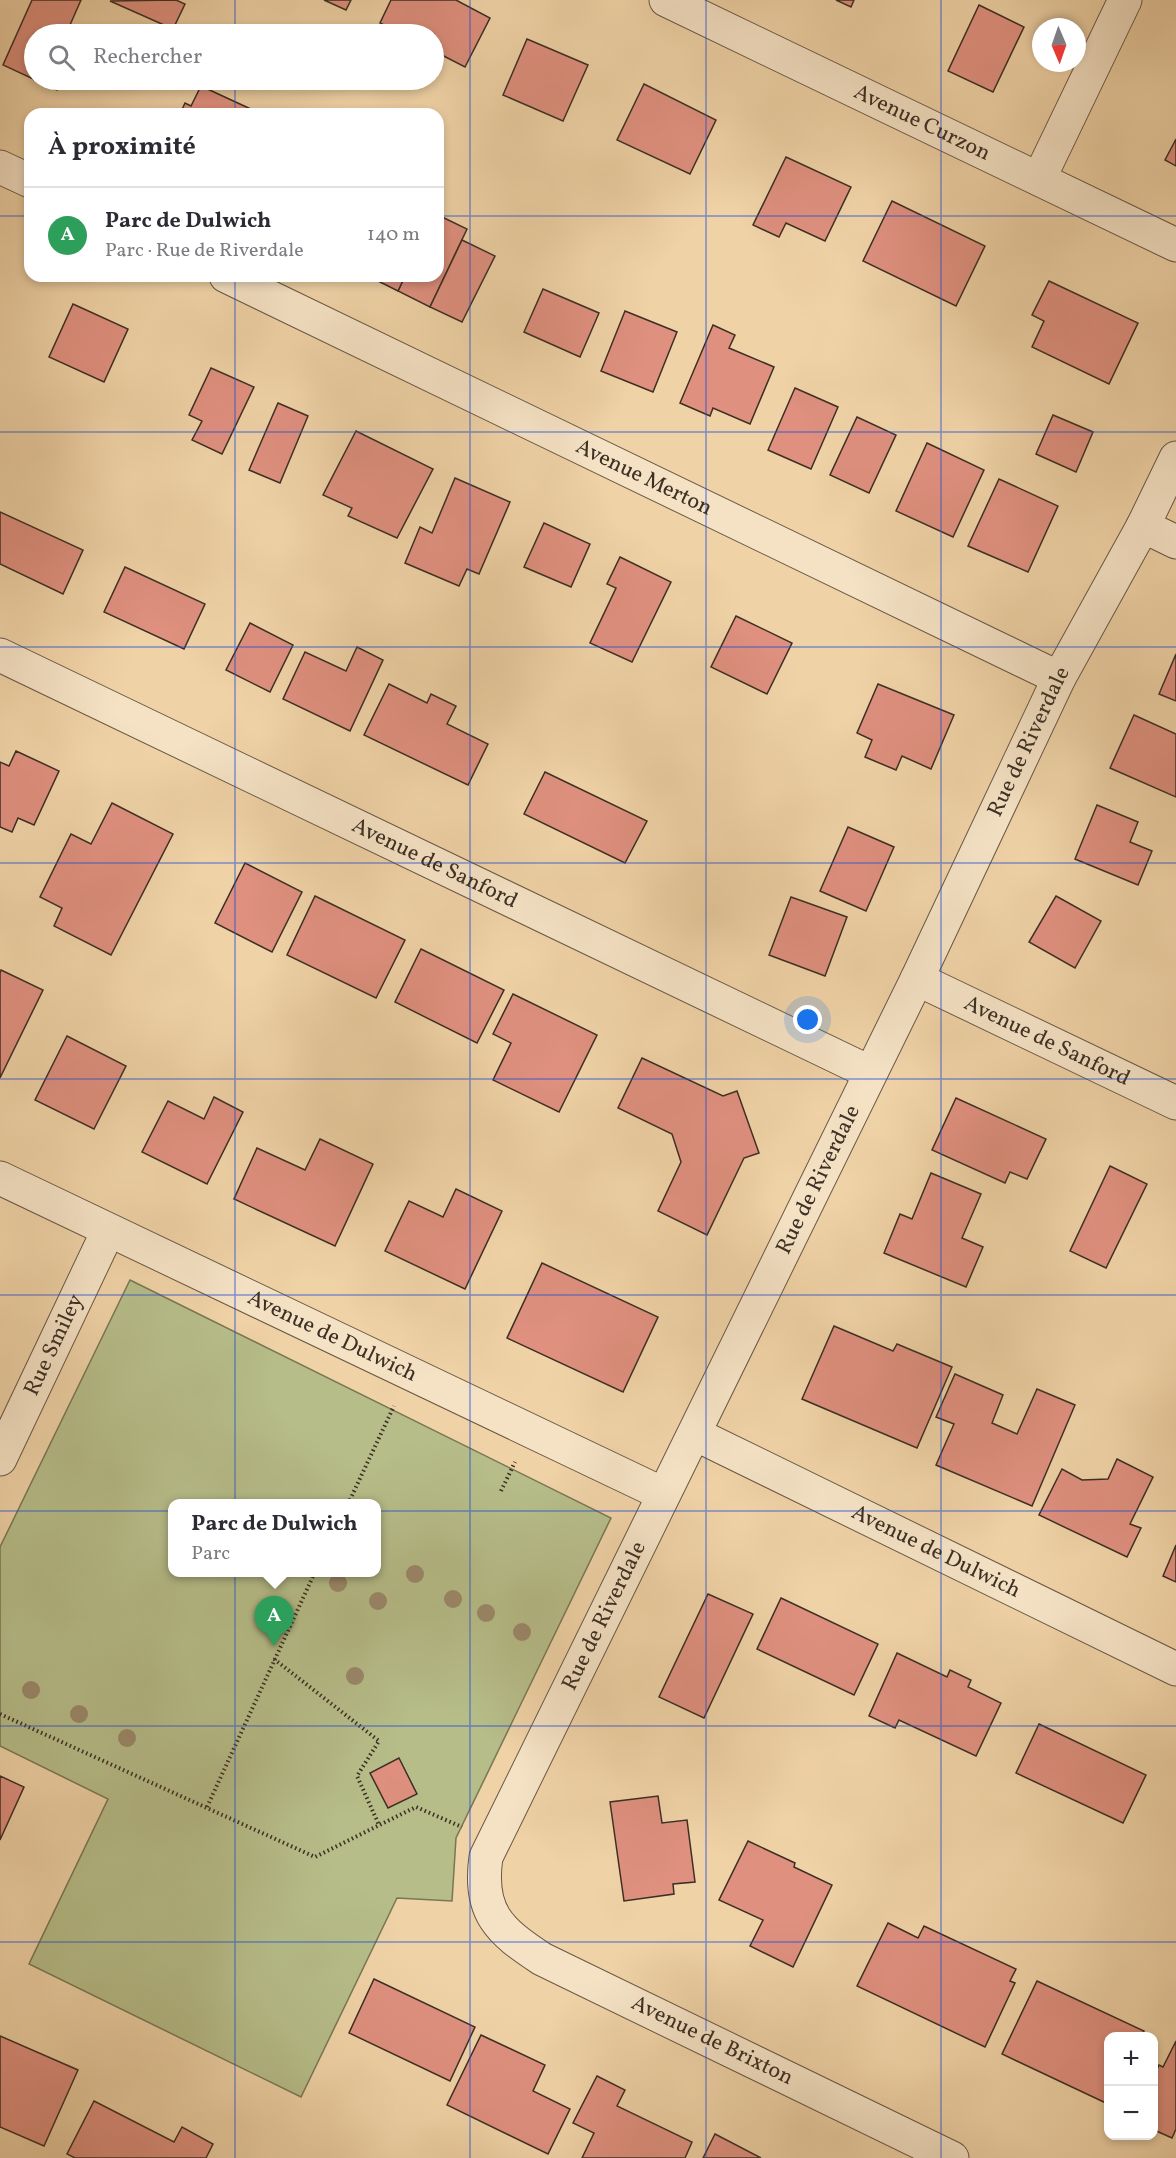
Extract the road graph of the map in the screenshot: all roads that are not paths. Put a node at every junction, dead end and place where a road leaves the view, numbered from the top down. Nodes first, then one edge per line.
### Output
1 (666, 0) edge
2 (1125, 0) edge
3 (0, 167) edge
4 (24, 178) edge
5 (1039, 179) junction
6 (1176, 245) edge
7 (238, 282) edge
8 (1176, 458) edge
9 (1143, 526) junction
10 (1176, 543) edge
11 (0, 655) edge
12 (1059, 678) junction
13 (917, 979) junction
14 (869, 1072) junction
15 (1176, 1103) edge
16 (0, 1178) edge
17 (108, 1231) junction
18 (696, 1434) junction
19 (0, 1459) edge
20 (663, 1494) junction
21 (1176, 1669) edge
22 (488, 1905) joint
23 (952, 2158) edge

1 - 5 street, Avenue Curzon
2 - 5 street
3 - 4 street
5 - 6 street, Avenue Curzon
7 - 12 street, Avenue Merton
8 - 9 street, Rue de Riverdale
9 - 10 street
9 - 12 street, Rue de Riverdale
11 - 14 street, Avenue de Sanford
12 - 13 street, Rue de Riverdale
13 - 14 street, Rue de Riverdale
13 - 15 street, Avenue de Sanford
14 - 18 street, Rue de Riverdale
16 - 17 street, Avenue de Dulwich
17 - 19 street, Rue Smiley
17 - 20 street, Avenue de Dulwich
18 - 20 street, Rue de Riverdale
18 - 21 street, Avenue de Dulwich
20 - 22 street, Rue de Riverdale
22 - 23 street, Avenue de Brixton

